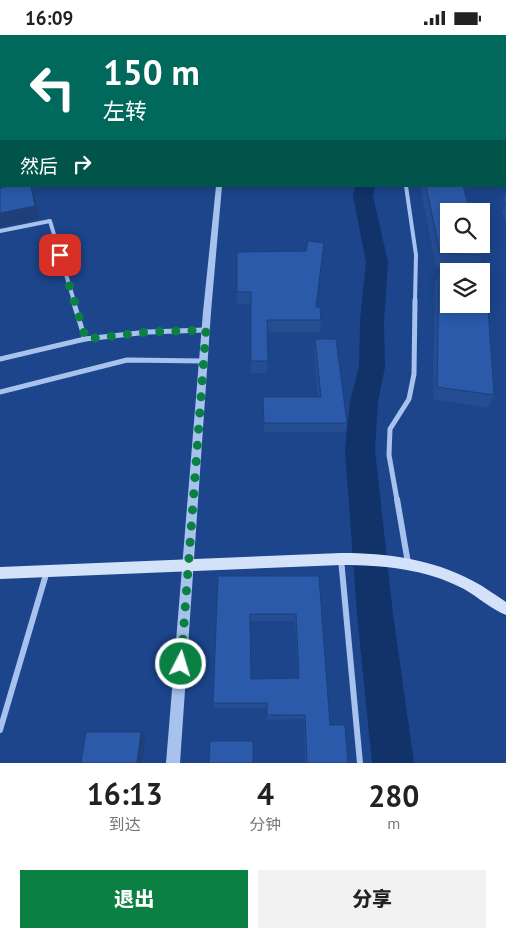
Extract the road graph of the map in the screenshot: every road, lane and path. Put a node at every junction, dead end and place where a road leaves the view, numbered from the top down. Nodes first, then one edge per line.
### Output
1 (219, 187) edge
2 (406, 187) edge
3 (0, 231) edge
4 (206, 330) junction
5 (86, 339) junction
6 (0, 359) edge
7 (203, 361) junction
8 (0, 392) edge
9 (346, 559) junction
10 (408, 563) junction
11 (189, 565) junction
12 (47, 571) junction
13 (0, 573) edge
14 (506, 609) edge
15 (0, 730) edge
16 (173, 763) edge
17 (360, 763) edge

1 - 4 street
2 - 10 street
3 - 5 street
4 - 5 street
4 - 7 street
5 - 6 street
7 - 8 street
7 - 11 street
9 - 10 main road
9 - 11 main road
9 - 17 street
10 - 14 main road
11 - 12 main road
11 - 16 street
12 - 13 main road
12 - 15 street

